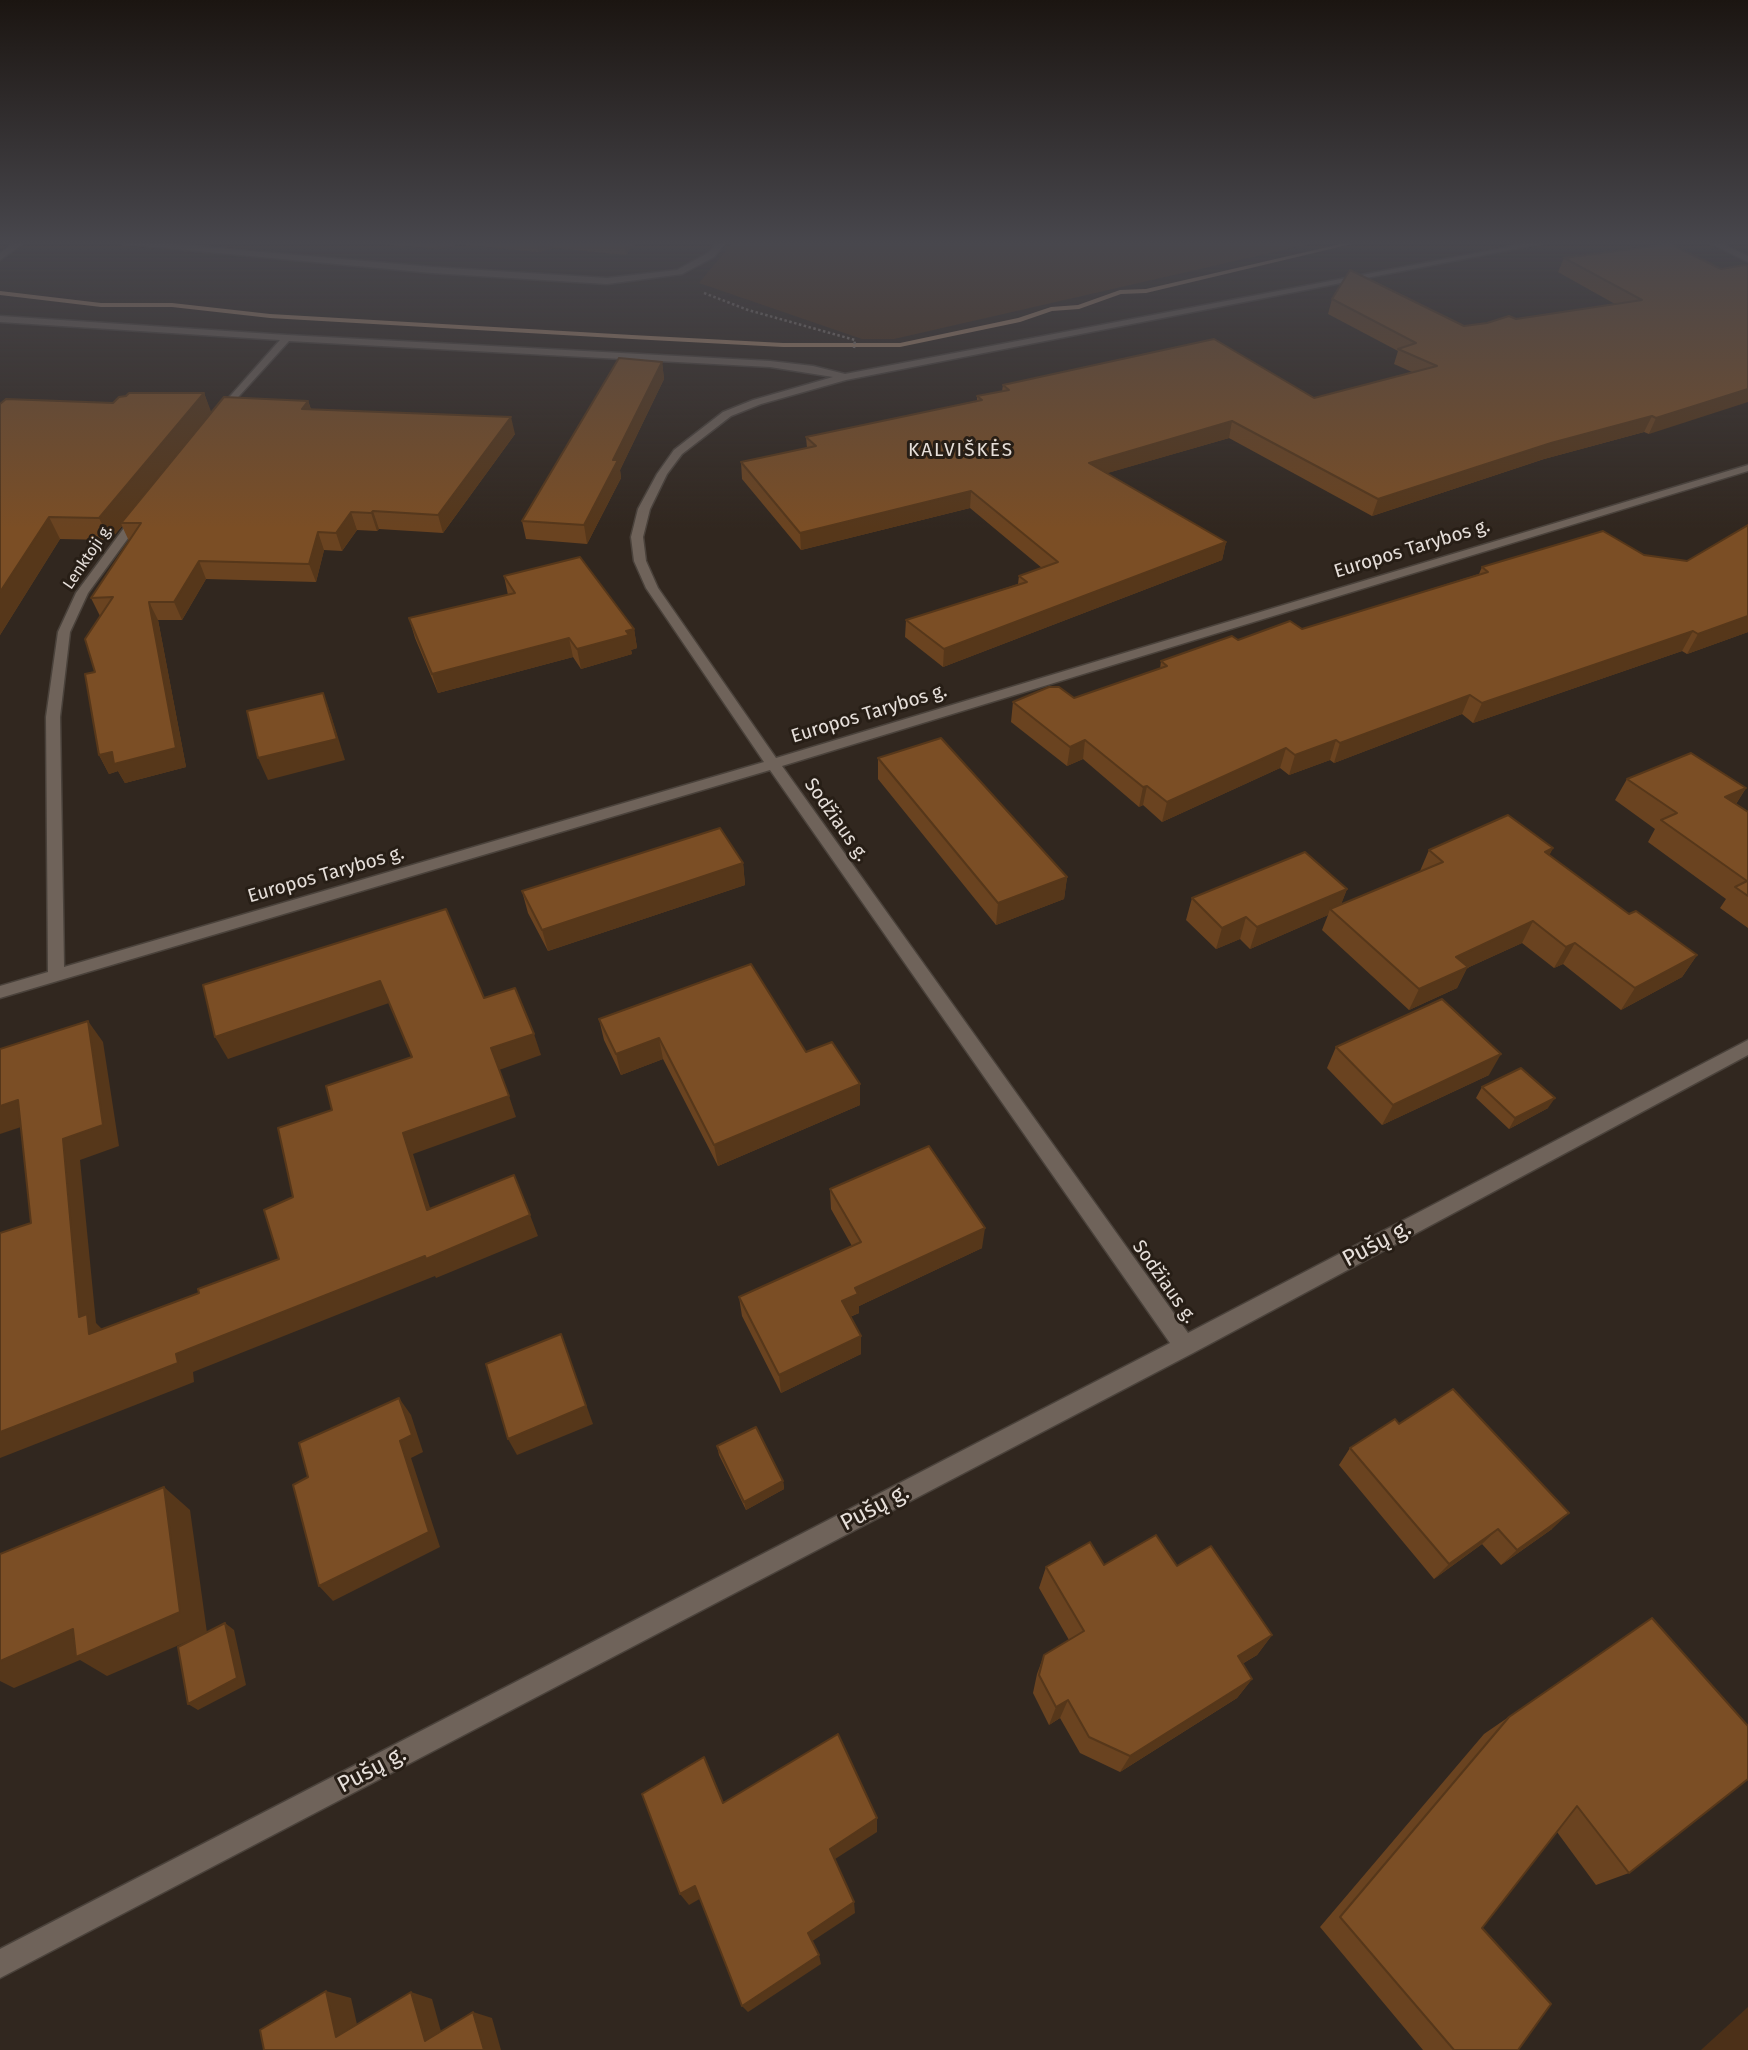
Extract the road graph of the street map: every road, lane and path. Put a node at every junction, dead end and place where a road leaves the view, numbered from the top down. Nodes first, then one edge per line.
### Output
1 (282, 338) edge
2 (287, 338) junction
3 (847, 338) edge
4 (1049, 338) edge
5 (855, 340) dead end
6 (845, 377) junction
7 (212, 424) edge
8 (1748, 468) edge
9 (144, 509) edge
10 (773, 764) junction
11 (56, 975) junction
12 (0, 992) edge
13 (1748, 1047) edge
14 (1185, 1346) junction
15 (0, 1964) edge

1 - 2 street
2 - 6 street
2 - 7 street
3 - 5 path
4 - 6 street, Sodžiaus g.
6 - 10 street, Sodžiaus g.
8 - 10 street, Europos Tarybos g.
9 - 11 street, Lenktoji g.
10 - 11 street, Europos Tarybos g.
10 - 14 street, Sodžiaus g.
11 - 12 street, Europos Tarybos g.
13 - 14 street, Pušų g.
14 - 15 street, Pušų g.

